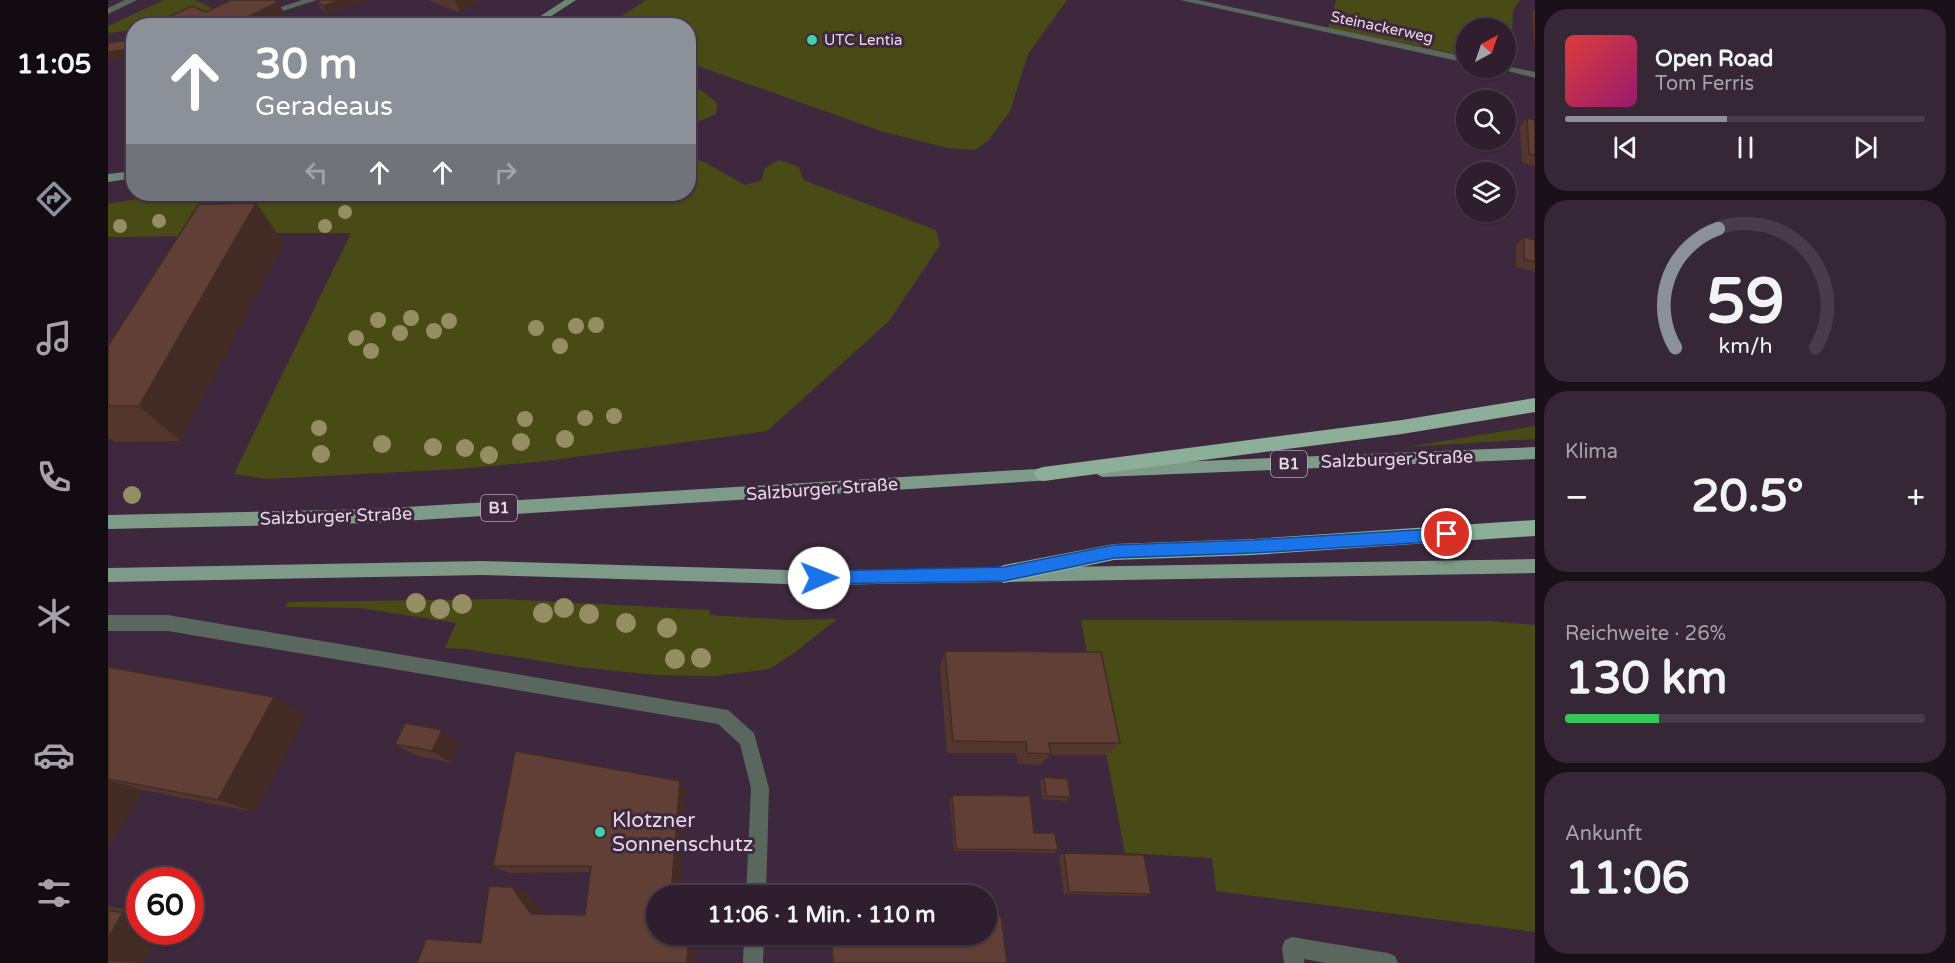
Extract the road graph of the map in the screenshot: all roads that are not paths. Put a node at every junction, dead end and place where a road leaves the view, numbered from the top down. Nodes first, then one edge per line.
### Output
1 (132, 0) edge
2 (312, 0) edge
3 (571, 0) edge
4 (1185, 0) edge
5 (108, 11) edge
6 (258, 16) dead end
7 (542, 18) edge
8 (1456, 58) edge
9 (1516, 71) edge
10 (1535, 75) edge
11 (126, 175) edge
12 (108, 178) edge
13 (1535, 405) edge
14 (1535, 453) edge
15 (1043, 474) junction
16 (108, 522) edge
17 (1535, 528) edge
18 (1535, 566) edge
19 (1004, 574) junction
20 (108, 575) edge
21 (108, 623) edge
22 (756, 885) edge
23 (754, 945) edge
24 (753, 963) edge
25 (1294, 963) edge
26 (1388, 963) edge

1 - 5 street
2 - 6 street
3 - 7 main road
4 - 8 street, Steinackerweg
9 - 10 street
11 - 12 main road
13 - 15 highway
14 - 15 main road, Salzburger Straße / B1
15 - 16 main road, Salzburger Straße / B1
17 - 19 highway
18 - 19 main road
19 - 20 main road
21 - 22 street
23 - 24 street
25 - 26 street

